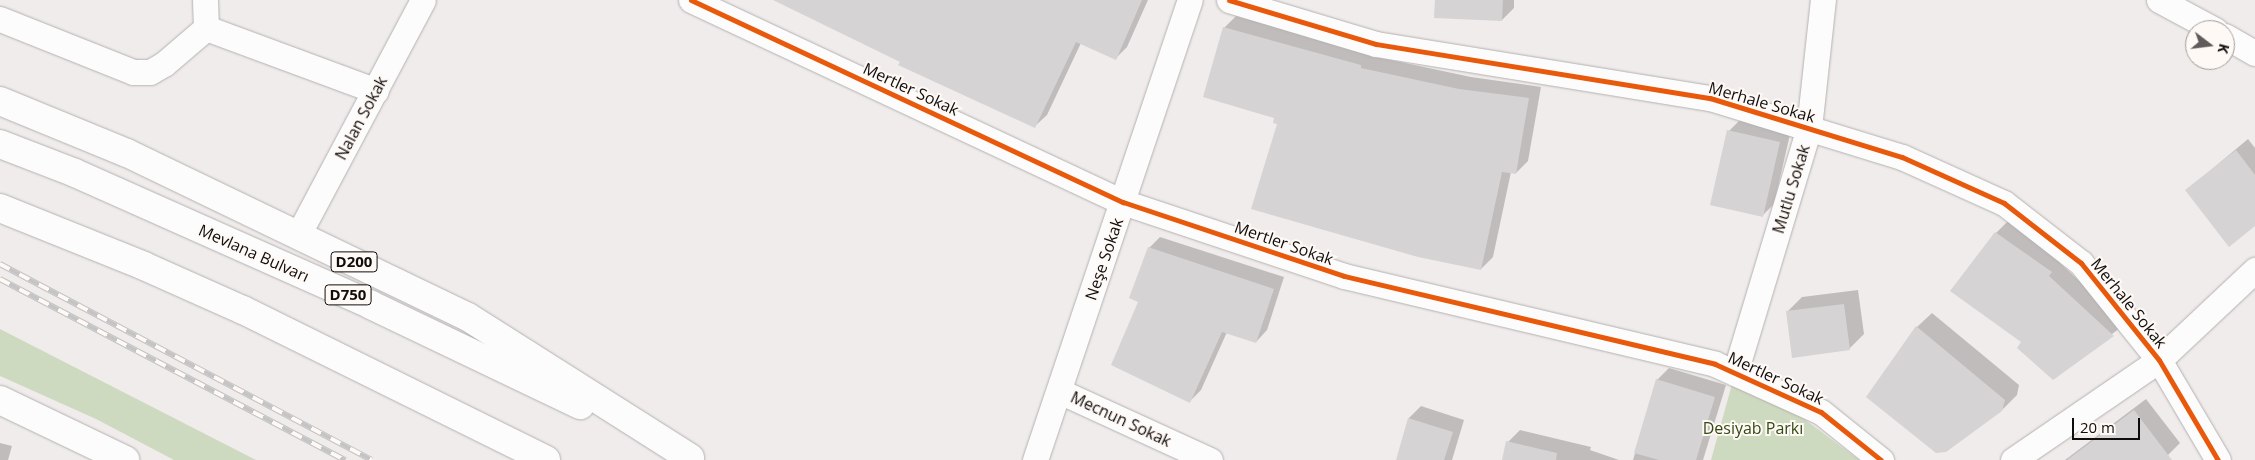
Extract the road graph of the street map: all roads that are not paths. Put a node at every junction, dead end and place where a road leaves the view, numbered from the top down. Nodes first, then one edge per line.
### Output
1 (205, 0) edge
2 (423, 0) edge
3 (691, 0) edge
4 (1190, 0) edge
5 (1229, 0) edge
6 (1823, 0) edge
7 (2159, 0) edge
8 (0, 20) edge
9 (2196, 20) edge
10 (206, 28) junction
11 (2235, 42) edge
12 (2255, 54) edge
13 (376, 92) junction
14 (0, 101) edge
15 (1809, 128) junction
16 (0, 144) edge
17 (1123, 202) junction
18 (0, 208) edge
19 (298, 235) junction
20 (2255, 270) edge
21 (2159, 360) junction
22 (1736, 373) junction
23 (1059, 390) junction
24 (0, 400) edge
25 (692, 459) edge
26 (125, 460) edge
27 (546, 460) edge
28 (1035, 460) edge
29 (1210, 460) edge
30 (1882, 460) edge
31 (2013, 460) edge
32 (2218, 460) edge

1 - 10 street
2 - 13 street, Nalan Sokak
3 - 17 street, Mertler Sokak
4 - 17 street, Neşe Sokak
5 - 15 street, Merhale Sokak
6 - 15 street, Mutlu Sokak
7 - 9 street
8 - 10 street
10 - 13 street
11 - 12 street
13 - 19 street, Nalan Sokak
14 - 19 main road, D200
15 - 21 street, Merhale Sokak
15 - 22 street, Mutlu Sokak
16 - 25 main road, Mevlana Bulvarı / D750
17 - 22 street, Mertler Sokak
17 - 23 street, Neşe Sokak
18 - 27 main road
19 - 25 main road, D200
20 - 21 street
21 - 31 street
21 - 32 street, Merhale Sokak
22 - 30 street, Mertler Sokak
23 - 28 street, Neşe Sokak
23 - 29 street, Mecnun Sokak
24 - 26 main road

